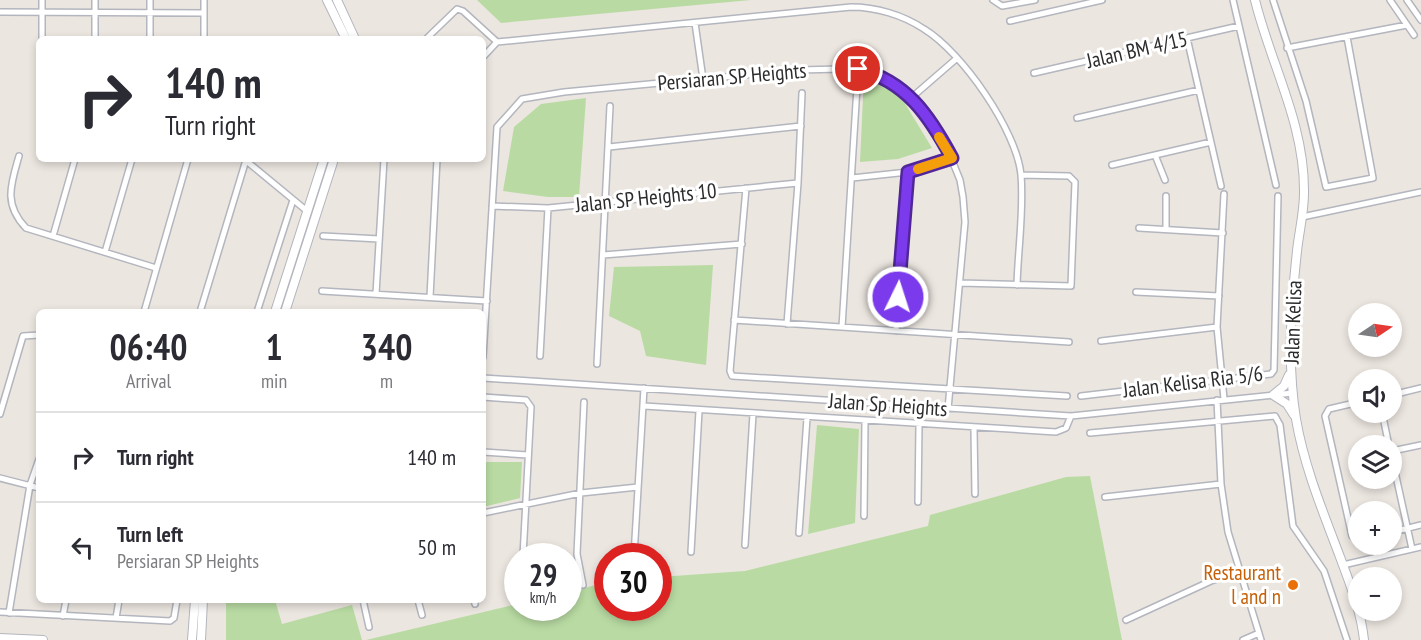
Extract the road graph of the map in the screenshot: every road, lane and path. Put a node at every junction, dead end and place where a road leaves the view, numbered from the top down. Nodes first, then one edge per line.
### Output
1 (42, 0) edge
2 (95, 0) edge
3 (150, 0) edge
4 (204, 0) edge
5 (327, 0) edge
6 (337, 0) edge
7 (993, 0) edge
8 (1035, 0) edge
9 (1067, 0) edge
10 (1102, 0) edge
11 (1233, 0) edge
12 (1255, 0) edge
13 (1273, 0) edge
14 (1390, 0) edge
15 (1407, 0) edge
16 (1069, 8) junction
17 (42, 11) junction
18 (0, 12) edge
19 (95, 12) junction
20 (204, 12) junction
21 (150, 13) junction
22 (1421, 20) edge
23 (1010, 21) dead end
24 (695, 23) junction
25 (1407, 25) junction
26 (1239, 26) junction
27 (1414, 35) dead end
28 (42, 36) edge
29 (95, 36) edge
30 (150, 36) edge
31 (204, 36) edge
32 (344, 36) edge
33 (354, 36) edge
34 (429, 36) edge
35 (1347, 37) junction
36 (1187, 38) junction
37 (497, 42) junction
38 (1287, 48) junction
39 (486, 54) edge
40 (956, 59) junction
41 (1034, 73) dead end
42 (703, 79) junction
43 (857, 87) dead end
44 (1199, 90) junction
45 (802, 93) dead end
46 (911, 98) junction
47 (610, 106) dead end
48 (1077, 118) dead end
49 (801, 126) junction
50 (1211, 142) junction
51 (609, 147) junction
52 (1155, 155) junction
53 (19, 156) dead end
54 (952, 158) junction
55 (74, 162) edge
56 (131, 162) edge
57 (187, 162) edge
58 (244, 162) edge
59 (247, 162) edge
60 (323, 162) edge
61 (333, 162) edge
62 (384, 162) edge
63 (437, 162) edge
64 (1112, 165) dead end
65 (908, 172) junction
66 (1021, 175) junction
67 (852, 178) junction
68 (1165, 180) dead end
69 (798, 183) junction
70 (1276, 185) dead end
71 (1221, 186) dead end
72 (746, 188) junction
73 (1421, 192) edge
74 (1224, 194) dead end
75 (1166, 196) dead end
76 (1278, 196) dead end
77 (293, 200) junction
78 (606, 202) junction
79 (492, 206) junction
80 (548, 208) junction
81 (307, 211) junction
82 (1302, 217) junction
83 (1139, 228) dead end
84 (1166, 229) junction
85 (1223, 233) junction
86 (53, 236) junction
87 (323, 236) dead end
88 (379, 239) junction
89 (742, 244) junction
90 (105, 252) junction
91 (603, 255) junction
92 (156, 268) junction
93 (960, 283) junction
94 (1017, 285) junction
95 (322, 291) dead end
96 (1136, 292) dead end
97 (376, 294) junction
98 (1219, 296) junction
99 (430, 297) junction
100 (487, 300) junction
101 (145, 309) edge
102 (201, 309) edge
103 (257, 309) edge
104 (276, 309) edge
105 (286, 309) edge
106 (486, 314) edge
107 (734, 320) junction
108 (787, 324) junction
109 (842, 327) junction
110 (1217, 327) junction
111 (896, 332) junction
112 (36, 335) edge
113 (956, 335) junction
114 (1101, 341) dead end
115 (1069, 342) dead end
116 (540, 356) dead end
117 (597, 364) dead end
118 (1291, 370) junction
119 (486, 378) edge
120 (1221, 380) junction
121 (644, 388) junction
122 (1421, 388) edge
123 (950, 389) junction
124 (1402, 392) edge
125 (1293, 393) junction
126 (1273, 395) junction
127 (1067, 396) dead end
128 (1081, 396) dead end
129 (486, 397) edge
130 (1224, 399) junction
131 (1217, 400) junction
132 (584, 402) dead end
133 (1348, 405) edge
134 (644, 406) junction
135 (948, 409) junction
136 (699, 411) junction
137 (0, 414) edge
138 (753, 414) junction
139 (1071, 416) junction
140 (807, 418) junction
141 (1218, 420) junction
142 (1296, 420) junction
143 (865, 421) junction
144 (919, 424) junction
145 (974, 429) junction
146 (1090, 434) dead end
147 (1421, 445) edge
148 (1402, 449) edge
149 (486, 452) edge
150 (528, 455) junction
151 (36, 468) edge
152 (0, 478) edge
153 (1221, 484) junction
154 (30, 485) junction
155 (36, 487) edge
156 (638, 487) junction
157 (1399, 489) edge
158 (581, 493) junction
159 (975, 494) dead end
160 (1105, 497) dead end
161 (526, 502) junction
162 (918, 502) dead end
163 (1348, 511) edge
164 (486, 512) edge
165 (864, 516) dead end
166 (1421, 525) edge
167 (1408, 528) junction
168 (1402, 530) edge
169 (799, 533) dead end
170 (524, 543) edge
171 (635, 543) edge
172 (745, 545) dead end
173 (1421, 547) edge
174 (1412, 549) junction
175 (691, 552) dead end
176 (1343, 565) junction
177 (1238, 572) junction
178 (583, 585) dead end
179 (65, 603) edge
180 (118, 603) edge
181 (176, 603) edge
182 (195, 603) edge
183 (203, 603) edge
184 (364, 603) edge
185 (419, 603) edge
186 (0, 612) edge
187 (9, 613) junction
188 (63, 615) junction
189 (422, 615) dead end
190 (116, 618) junction
191 (1126, 620) dead end
192 (369, 627) dead end
193 (1259, 633) junction
194 (0, 638) edge
195 (43, 640) edge
196 (192, 640) edge
197 (201, 640) edge
198 (1243, 640) edge
199 (1261, 640) edge
200 (1347, 640) edge
201 (1364, 640) edge

1 - 17 street
2 - 19 street
3 - 21 street
4 - 20 street
5 - 32 main road
6 - 33 main road
7 - 8 street
9 - 16 street
10 - 16 street
11 - 26 street
12 - 82 main road, Jalan Kelisa
13 - 38 street
14 - 25 street
15 - 22 street
16 - 23 street
17 - 18 street
17 - 19 street
17 - 28 street
19 - 21 street
19 - 29 street
20 - 21 street
20 - 31 street
21 - 30 street
24 - 37 street
24 - 40 street
24 - 42 street
25 - 27 street
25 - 35 street
26 - 36 street, Jalan BM 4/15
26 - 70 street
34 - 37 street
35 - 38 street
35 - 38 street
36 - 41 street, Jalan BM 4/15
36 - 44 street
37 - 39 street
40 - 46 street
40 - 66 street
42 - 46 street, Persiaran SP Heights
42 - 79 street, Persiaran SP Heights
43 - 67 street
44 - 48 street
44 - 50 street
45 - 49 street
46 - 54 street, Persiaran SP Heights
47 - 51 street
49 - 51 street
49 - 69 street
50 - 52 street
50 - 71 street
51 - 78 street
52 - 64 street
52 - 68 street
53 - 86 street
54 - 65 street
54 - 93 street, Persiaran SP Heights
55 - 86 street
56 - 90 street
57 - 92 street
58 - 102 street
59 - 77 street
60 - 81 main road
61 - 105 main road
62 - 88 street
63 - 99 street
65 - 67 street
65 - 111 street
66 - 94 street
66 - 94 street
67 - 109 street
69 - 72 street, Jalan SP Heights 10
69 - 108 street
72 - 78 street, Jalan SP Heights 10
72 - 89 street
73 - 82 street
74 - 85 street
75 - 84 street
76 - 120 street, Jalan Kelisa Ria 5/6
77 - 81 street
77 - 103 street
78 - 80 street, Jalan SP Heights 10
78 - 91 street
79 - 80 street, Jalan SP Heights 10
79 - 100 street, Persiaran SP Heights
80 - 116 street
81 - 104 main road
82 - 118 main road, Jalan Kelisa
83 - 84 street
84 - 85 street
85 - 98 street
86 - 90 street
87 - 88 street
88 - 97 street
89 - 91 street
89 - 107 street
90 - 92 street
91 - 117 street
92 - 101 street
93 - 94 street
93 - 113 street, Persiaran SP Heights
95 - 97 street
96 - 98 street
97 - 99 street
98 - 110 street
99 - 100 street
100 - 106 street, Persiaran SP Heights
107 - 108 street
107 - 123 street
108 - 109 street
109 - 111 street
110 - 114 street
110 - 120 street
111 - 113 street
112 - 137 street
113 - 115 street
113 - 123 street, Persiaran SP Heights
118 - 125 main road, Jalan Kelisa
118 - 126 main road
119 - 121 street, Jalan Sp Heights
120 - 128 street, Jalan Kelisa Ria 5/6
120 - 130 street
121 - 134 street
121 - 135 street, Jalan Sp Heights
122 - 124 street
123 - 127 street
123 - 135 street, Persiaran SP Heights
125 - 126 street, Jalan Sp Heights
125 - 142 main road, Jalan Kelisa
126 - 130 street, Jalan Sp Heights
126 - 142 main road
129 - 150 street
130 - 131 street, Jalan Sp Heights
131 - 139 street, Jalan Sp Heights
131 - 141 street
132 - 158 street
133 - 163 street
134 - 136 street
134 - 156 street
135 - 139 street, Jalan Sp Heights
136 - 138 street
136 - 175 street
138 - 140 street
138 - 172 street
139 - 145 street
140 - 143 street
140 - 169 street
141 - 146 street
141 - 153 street
141 - 200 street
142 - 176 main road, Jalan Kelisa
143 - 144 street
143 - 165 street
144 - 145 street
144 - 162 street
145 - 159 street
147 - 148 street
149 - 150 street
150 - 161 street
151 - 154 street
152 - 154 street
153 - 160 street
153 - 177 street
154 - 155 street
154 - 187 street
156 - 158 street
156 - 171 street
157 - 167 street
158 - 161 street
158 - 178 street
161 - 164 street
161 - 170 street
166 - 167 street
167 - 168 street
167 - 174 street
173 - 174 street
174 - 176 street
176 - 201 main road, Jalan Kelisa
177 - 191 street
177 - 193 street
179 - 188 street
180 - 190 street
181 - 190 street
182 - 196 main road
183 - 197 main road
184 - 192 street
185 - 189 street
186 - 187 street
187 - 188 street
188 - 190 street
193 - 198 street
193 - 199 street
194 - 195 main road

